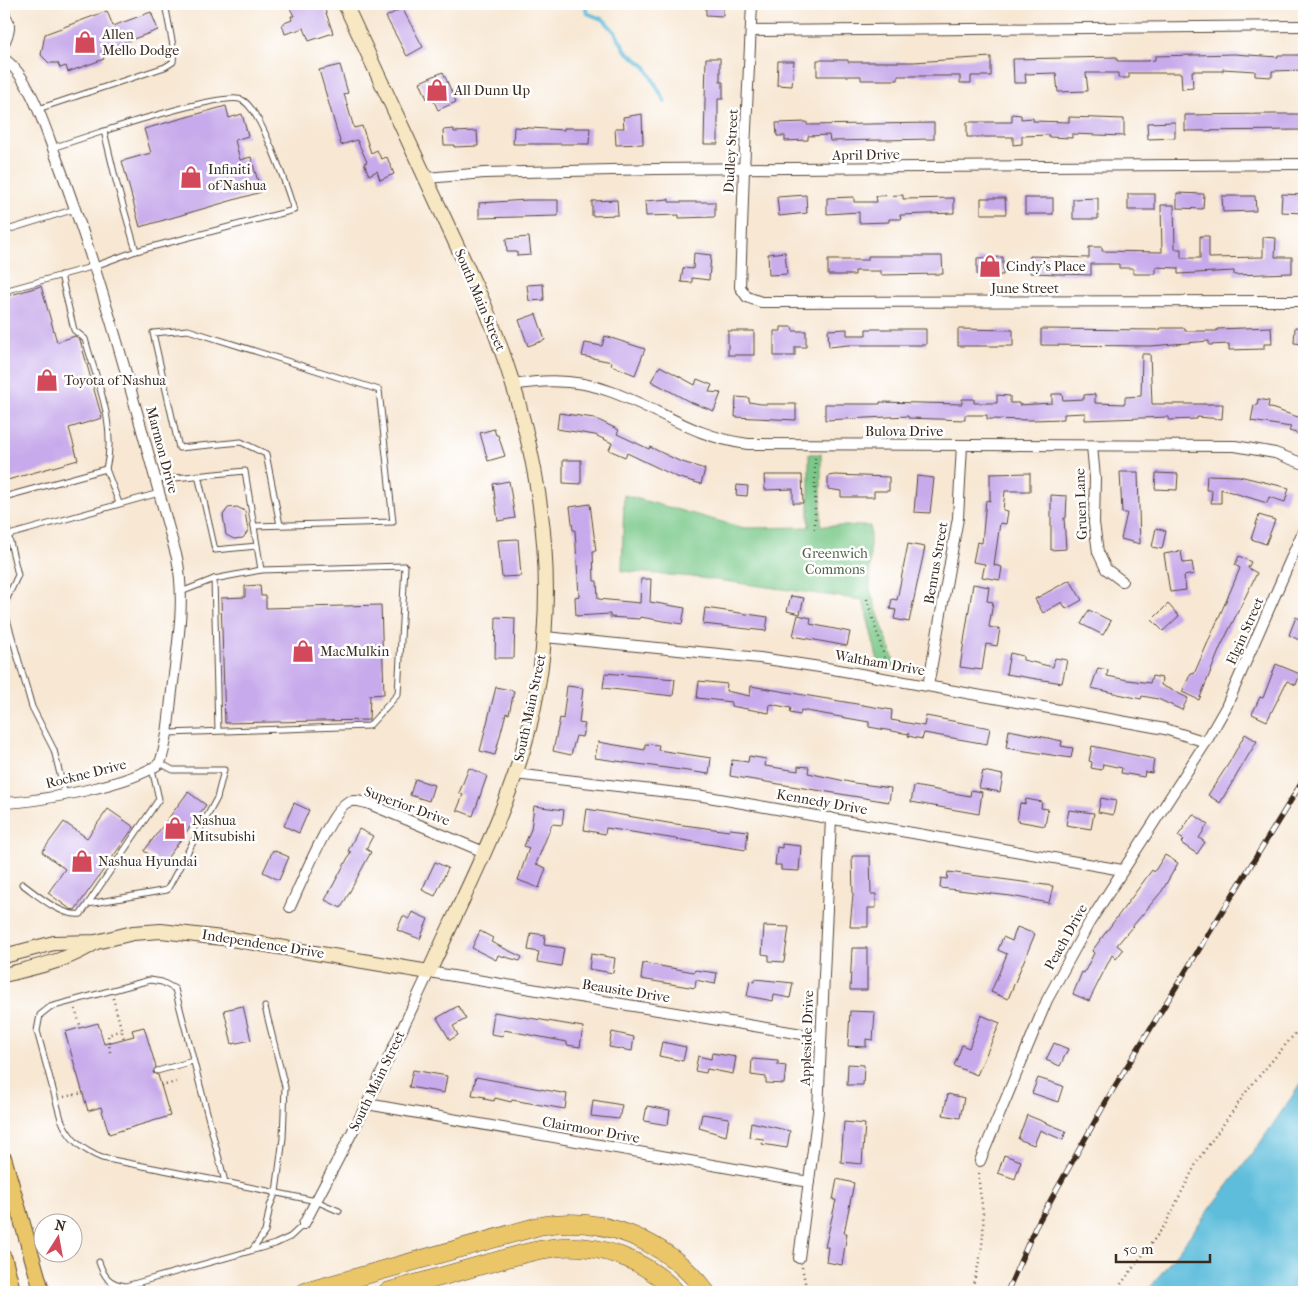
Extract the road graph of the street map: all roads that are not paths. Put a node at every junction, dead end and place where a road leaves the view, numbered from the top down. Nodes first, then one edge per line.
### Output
1 (165, 4) edge
2 (345, 4) edge
3 (752, 4) edge
4 (4, 10) edge
5 (1304, 26) edge
6 (751, 31) junction
7 (4, 49) edge
8 (4, 59) edge
9 (37, 109) junction
10 (104, 131) junction
11 (52, 148) junction
12 (1304, 164) edge
13 (744, 170) junction
14 (428, 178) junction
15 (75, 209) junction
16 (4, 231) edge
17 (136, 251) junction
18 (96, 266) junction
19 (61, 275) junction
20 (4, 291) edge
21 (747, 296) joint
22 (1304, 301) edge
23 (514, 385) junction
24 (962, 445) junction
25 (1092, 446) junction
26 (1304, 464) edge
27 (106, 469) junction
28 (198, 475) junction
29 (155, 480) junction
30 (159, 493) junction
31 (4, 497) edge
32 (119, 503) junction
33 (4, 517) edge
34 (280, 525) junction
35 (254, 526) junction
36 (1304, 529) edge
37 (9, 535) junction
38 (257, 546) junction
39 (260, 570) junction
40 (214, 579) junction
41 (1122, 581) dead end
42 (181, 592) junction
43 (4, 607) edge
44 (545, 637) junction
45 (928, 686) junction
46 (218, 730) junction
47 (167, 733) junction
48 (1206, 742) junction
49 (156, 766) junction
50 (515, 774) junction
51 (65, 795) junction
52 (4, 803) edge
53 (831, 818) junction
54 (484, 852) junction
55 (1122, 870) junction
56 (22, 884) dead end
57 (88, 904) junction
58 (290, 907) dead end
59 (96, 942) junction
60 (4, 956) edge
61 (429, 972) junction
62 (4, 975) edge
63 (265, 1007) dead end
64 (820, 1037) junction
65 (194, 1061) junction
66 (157, 1072) dead end
67 (368, 1104) junction
68 (4, 1159) edge
69 (980, 1161) road end
70 (225, 1182) junction
71 (809, 1182) junction
72 (276, 1192) junction
73 (316, 1201) junction
74 (339, 1211) dead end
75 (304, 1224) joint
76 (253, 1249) junction
77 (4, 1258) edge
78 (799, 1258) road end
79 (100, 1262) dead end
80 (14, 1292) edge
81 (42, 1292) edge
82 (306, 1292) edge
83 (387, 1292) edge
84 (676, 1292) edge
85 (706, 1292) edge

1 - 9 lane
2 - 14 street, South Main Street
3 - 6 street, Dudley Street
4 - 7 lane
5 - 6 street
6 - 13 street, Dudley Street
8 - 9 street, Marmon Drive
9 - 11 street, Marmon Drive
10 - 11 lane
10 - 17 lane
10 - 17 lane
11 - 15 street, Marmon Drive
12 - 13 street, April Drive
13 - 14 street, April Drive
13 - 21 street, Dudley Street
14 - 23 street, South Main Street
15 - 16 lane
15 - 18 street, Marmon Drive
17 - 18 lane
18 - 19 lane
18 - 29 street, Marmon Drive
19 - 20 lane
19 - 27 lane
21 - 22 street, June Street
23 - 24 street, Bulova Drive
23 - 44 street, South Main Street
24 - 25 street, Bulova Drive
24 - 45 street, Benrus Street
25 - 26 street, Bulova Drive
25 - 41 street, Gruen Lane
27 - 31 lane
27 - 32 lane
28 - 29 lane
28 - 35 lane
28 - 38 lane
29 - 30 street, Marmon Drive
30 - 32 lane
30 - 42 street, Marmon Drive
32 - 37 lane
33 - 37 lane
34 - 34 lane
34 - 35 lane
35 - 38 lane
36 - 48 street, Elgin Street
37 - 43 lane
38 - 39 lane
39 - 40 lane
39 - 46 lane
40 - 42 lane
40 - 46 lane
42 - 47 street, Marmon Drive
43 - 51 lane
44 - 45 street, Waltham Drive
44 - 50 street, South Main Street
45 - 48 street, Waltham Drive
46 - 47 lane
47 - 49 street, Marmon Drive
48 - 55 street, Peach Drive
49 - 51 street, Rockne Drive
49 - 57 lane
49 - 57 lane
50 - 53 street, Kennedy Drive
50 - 54 street, South Main Street
51 - 52 street, Rockne Drive
53 - 55 street, Kennedy Drive
53 - 64 street, Appleside Drive
54 - 58 street, Superior Drive
54 - 61 street, South Main Street
55 - 69 street, Peach Drive
56 - 57 lane
59 - 60 street, Independence Drive
59 - 61 street, Independence Drive
59 - 62 street, Independence Drive
61 - 64 street, Beausite Drive
61 - 67 street, South Main Street
63 - 72 lane
64 - 71 street, Appleside Drive
65 - 66 lane
65 - 70 lane
65 - 70 lane
67 - 71 street, Clairmoor Drive
67 - 73 street, South Main Street
68 - 81 main road
70 - 72 lane
71 - 78 street, Appleside Drive
72 - 73 lane
72 - 76 lane
73 - 74 lane
73 - 75 street, South Main Street
75 - 76 lane
76 - 79 lane
77 - 80 main road
82 - 85 highway
83 - 84 highway

